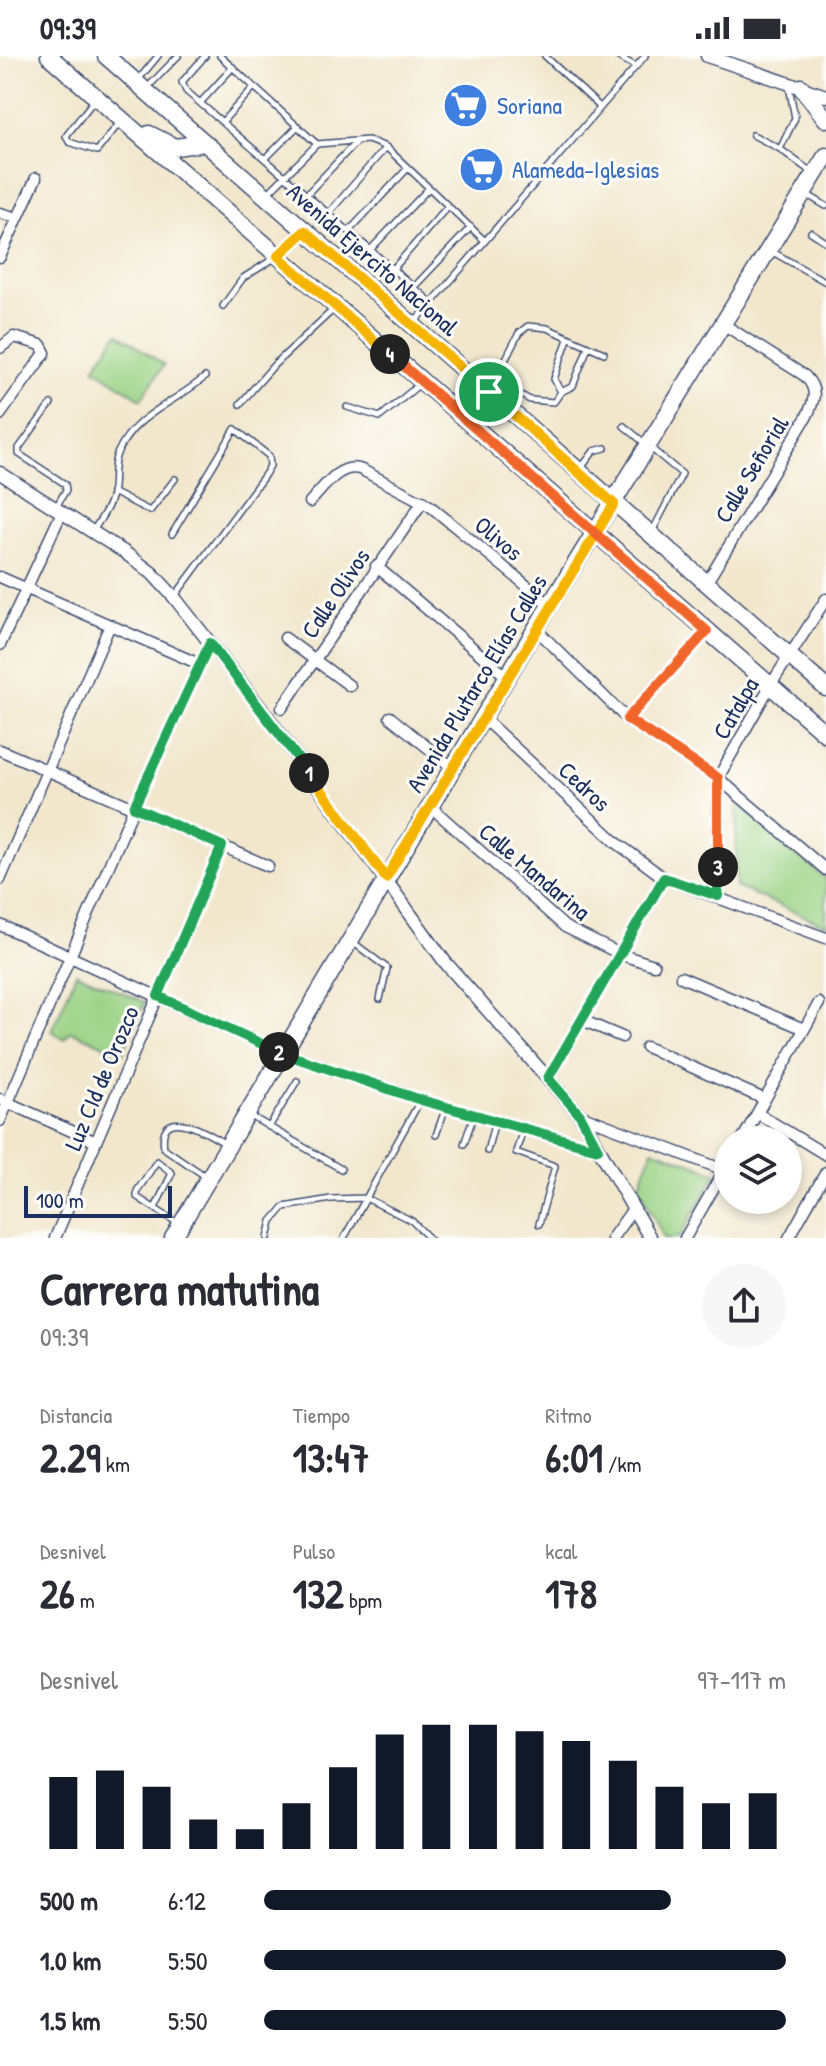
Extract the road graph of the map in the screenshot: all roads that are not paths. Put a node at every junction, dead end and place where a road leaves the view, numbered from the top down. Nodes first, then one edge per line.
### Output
1 (49, 56) edge
2 (106, 56) edge
3 (158, 56) edge
4 (178, 56) edge
5 (205, 56) edge
6 (220, 56) edge
7 (545, 56) edge
8 (617, 56) edge
9 (645, 56) edge
10 (707, 56) edge
11 (744, 61) edge
12 (635, 66) junction
13 (233, 67) junction
14 (794, 85) junction
15 (140, 86) junction
16 (254, 87) junction
17 (826, 96) edge
18 (96, 97) junction
19 (200, 103) junction
20 (600, 107) junction
21 (826, 119) edge
22 (222, 122) junction
23 (128, 126) junction
24 (298, 126) junction
25 (753, 135) dead end
26 (357, 141) junction
27 (205, 143) junction
28 (317, 144) junction
29 (386, 147) junction
30 (780, 149) junction
31 (265, 159) junction
32 (822, 165) edge
33 (408, 168) junction
34 (285, 175) junction
35 (36, 178) dead end
36 (429, 188) junction
37 (804, 192) junction
38 (306, 195) junction
39 (265, 196) junction
40 (448, 206) junction
41 (826, 206) edge
42 (0, 213) edge
43 (328, 214) junction
44 (18, 218) junction
45 (471, 227) junction
46 (305, 231) junction
47 (349, 231) junction
48 (811, 232) dead end
49 (485, 241) junction
50 (826, 242) edge
51 (370, 250) junction
52 (769, 250) junction
53 (278, 256) junction
54 (0, 257) edge
55 (393, 269) junction
56 (826, 282) edge
57 (414, 287) junction
58 (432, 303) junction
59 (223, 306) dead end
60 (336, 307) junction
61 (723, 324) junction
62 (412, 325) junction
63 (568, 339) junction
64 (588, 347) junction
65 (0, 348) edge
66 (604, 353) dead end
67 (205, 377) dead end
68 (422, 383) junction
69 (510, 389) dead end
70 (489, 392) junction
71 (561, 392) junction
72 (51, 404) dead end
73 (240, 404) dead end
74 (347, 407) dead end
75 (0, 415) edge
76 (624, 426) dead end
77 (649, 447) junction
78 (605, 448) dead end
79 (578, 472) junction
80 (0, 473) edge
81 (175, 479) dead end
82 (112, 492) junction
83 (423, 501) junction
84 (310, 502) dead end
85 (614, 504) junction
86 (59, 510) junction
87 (93, 532) junction
88 (172, 534) dead end
89 (595, 534) junction
90 (650, 534) junction
91 (376, 566) junction
92 (0, 577) edge
93 (707, 582) junction
94 (27, 587) junction
95 (174, 597) junction
96 (826, 599) edge
97 (550, 605) junction
98 (110, 625) junction
99 (536, 629) junction
100 (707, 631) junction
101 (285, 638) dead end
102 (210, 643) junction
103 (0, 645) edge
104 (790, 656) junction
105 (315, 658) junction
106 (199, 664) junction
107 (507, 677) junction
108 (350, 686) dead end
109 (770, 686) junction
110 (826, 688) edge
111 (282, 708) dead end
112 (390, 717) dead end
113 (483, 718) junction
114 (627, 719) junction
115 (826, 734) edge
116 (0, 750) edge
117 (453, 768) junction
118 (48, 770) junction
119 (718, 778) junction
120 (430, 806) junction
121 (134, 807) junction
122 (222, 846) junction
123 (268, 866) dead end
124 (826, 870) edge
125 (386, 878) junction
126 (664, 878) junction
127 (0, 880) edge
128 (718, 896) junction
129 (0, 925) edge
130 (826, 938) edge
131 (350, 940) junction
132 (622, 955) junction
133 (70, 957) junction
134 (654, 965) dead end
135 (681, 977) dead end
136 (158, 996) junction
137 (380, 999) dead end
138 (819, 1003) dead end
139 (582, 1020) junction
140 (804, 1029) junction
141 (622, 1037) dead end
142 (646, 1047) dead end
143 (284, 1054) junction
144 (548, 1078) junction
145 (297, 1081) dead end
146 (764, 1099) junction
147 (421, 1100) junction
148 (4, 1101) edge
149 (446, 1107) junction
150 (757, 1113) junction
151 (247, 1114) junction
152 (474, 1115) junction
153 (580, 1115) junction
154 (0, 1121) edge
155 (495, 1121) junction
156 (750, 1126) edge
157 (269, 1127) junction
158 (523, 1128) junction
159 (436, 1135) dead end
160 (96, 1142) junction
161 (464, 1144) dead end
162 (229, 1145) junction
163 (598, 1149) junction
164 (487, 1151) dead end
165 (826, 1155) edge
166 (714, 1163) edge
167 (341, 1169) dead end
168 (826, 1172) edge
169 (209, 1178) junction
170 (714, 1188) edge
171 (366, 1198) junction
172 (155, 1208) junction
173 (633, 1209) junction
174 (539, 1224) dead end
175 (177, 1232) edge
176 (55, 1238) edge
177 (268, 1238) edge
178 (344, 1238) edge
179 (429, 1238) edge
180 (612, 1238) edge
181 (650, 1238) edge
182 (685, 1238) edge
183 (789, 1238) edge

1 - 18 main road
2 - 15 main road, Avenida Ejercito Nacional
3 - 15 lane
4 - 15 lane
5 - 19 lane
6 - 13 lane
7 - 20 lane
8 - 12 lane
9 - 12 lane
10 - 11 street
11 - 14 street
12 - 20 lane
13 - 16 lane
13 - 19 lane
14 - 17 street
14 - 21 main road
14 - 30 lane
15 - 27 main road, Avenida Ejercito Nacional
16 - 22 lane
16 - 24 lane
18 - 23 main road
18 - 23 lane
19 - 22 lane
20 - 49 lane
22 - 31 lane
23 - 27 main road
23 - 53 main road
24 - 28 lane
24 - 31 lane
25 - 30 lane
26 - 28 lane
26 - 29 lane
26 - 38 lane
27 - 39 main road, Avenida Ejercito Nacional
28 - 34 lane
29 - 33 lane
29 - 43 lane
30 - 32 lane
31 - 34 lane
32 - 37 main road, Avenida Plutarco Elías Calles
33 - 36 lane
33 - 47 lane
34 - 38 lane
34 - 39 lane
35 - 44 street
36 - 40 lane
36 - 51 lane
37 - 41 lane
37 - 52 main road, Avenida Plutarco Elías Calles
38 - 43 lane
39 - 46 main road, Avenida Ejercito Nacional
40 - 45 lane
40 - 55 lane
42 - 44 street
43 - 47 lane
44 - 54 street
45 - 49 lane
45 - 57 lane
46 - 53 lane
46 - 62 main road, Avenida Ejercito Nacional
47 - 51 lane
48 - 50 lane
49 - 58 lane
51 - 55 lane
52 - 56 lane
52 - 61 main road, Avenida Plutarco Elías Calles
53 - 59 lane
53 - 60 main road
55 - 57 lane
57 - 58 lane
58 - 62 lane
60 - 68 main road
60 - 73 lane
61 - 77 main road, Avenida Plutarco Elías Calles
61 - 93 street, Calle Señorial
62 - 70 main road, Avenida Ejercito Nacional
63 - 64 lane
63 - 70 lane
63 - 71 lane
64 - 66 lane
64 - 71 lane
65 - 75 street
67 - 82 lane
68 - 74 lane
68 - 89 main road
69 - 71 lane
70 - 79 main road, Avenida Ejercito Nacional
72 - 86 lane
76 - 77 lane
77 - 85 main road, Avenida Plutarco Elías Calles
77 - 90 lane
78 - 79 lane
79 - 85 main road, Avenida Ejercito Nacional
80 - 86 street
81 - 82 lane
82 - 87 lane
83 - 84 street, Olivos
83 - 91 street, Calle Olivos
83 - 97 street, Olivos
85 - 89 main road, Avenida Plutarco Elías Calles
85 - 90 main road, Avenida Ejercito Nacional
86 - 87 street
86 - 94 street
87 - 95 street
88 - 95 lane
89 - 97 main road, Avenida Plutarco Elías Calles
89 - 100 main road
90 - 93 main road, Avenida Ejercito Nacional
91 - 105 street, Calle Olivos
91 - 107 street
92 - 94 street
93 - 104 main road, Avenida Ejercito Nacional
94 - 98 street
94 - 103 street
95 - 102 street
96 - 104 street, Catalpa
97 - 99 main road, Avenida Plutarco Elías Calles
98 - 106 street
98 - 118 street
99 - 107 main road, Avenida Plutarco Elías Calles
99 - 114 street
100 - 109 main road
100 - 114 street
101 - 105 street
102 - 106 street
102 - 125 street
104 - 109 street, Catalpa
104 - 110 main road, Avenida Ejercito Nacional
105 - 108 street
105 - 111 street, Calle Olivos
106 - 121 street
107 - 113 main road, Avenida Plutarco Elías Calles
109 - 115 main road
109 - 119 street, Catalpa
112 - 117 street
113 - 117 main road, Avenida Plutarco Elías Calles
113 - 126 street, Cedros
114 - 119 street
116 - 118 street
117 - 120 main road, Avenida Plutarco Elías Calles
118 - 121 street
118 - 127 street
119 - 124 street
119 - 128 street, Catalpa
120 - 125 main road, Avenida Plutarco Elías Calles
120 - 132 street, Calle Mandarina
121 - 122 street
121 - 133 street
122 - 123 street
122 - 136 street, Luz CId de Orozco
125 - 131 main road, Avenida Plutarco Elías Calles
125 - 144 street
126 - 128 street, Cedros
126 - 132 street
128 - 130 street, Cedros
129 - 133 street
131 - 137 lane
131 - 143 main road, Avenida Plutarco Elías Calles
132 - 134 street, Calle Mandarina
132 - 139 street
133 - 136 street
133 - 148 street
135 - 140 street
136 - 143 street
136 - 160 street, Luz CId de Orozco
138 - 140 street
139 - 141 street
139 - 144 street
140 - 146 street
142 - 146 street
143 - 147 street
143 - 151 main road, Avenida Plutarco Elías Calles
144 - 153 street
145 - 157 lane
146 - 150 street
147 - 149 street
147 - 171 lane
148 - 154 street
148 - 160 street
149 - 152 street
149 - 159 lane
150 - 156 street
150 - 165 street
151 - 157 lane
151 - 162 main road, Avenida Plutarco Elías Calles
152 - 155 street
152 - 161 lane
153 - 163 street
153 - 166 street
155 - 158 street
155 - 164 lane
157 - 167 lane
158 - 163 street
158 - 174 lane
160 - 176 street, Luz CId de Orozco
162 - 169 main road, Avenida Plutarco Elías Calles
162 - 169 lane
163 - 173 street
168 - 183 street
169 - 175 main road, Avenida Plutarco Elías Calles
170 - 182 street
171 - 177 lane
171 - 178 lane
171 - 179 lane
172 - 172 lane
172 - 175 lane
173 - 180 street
173 - 181 street

